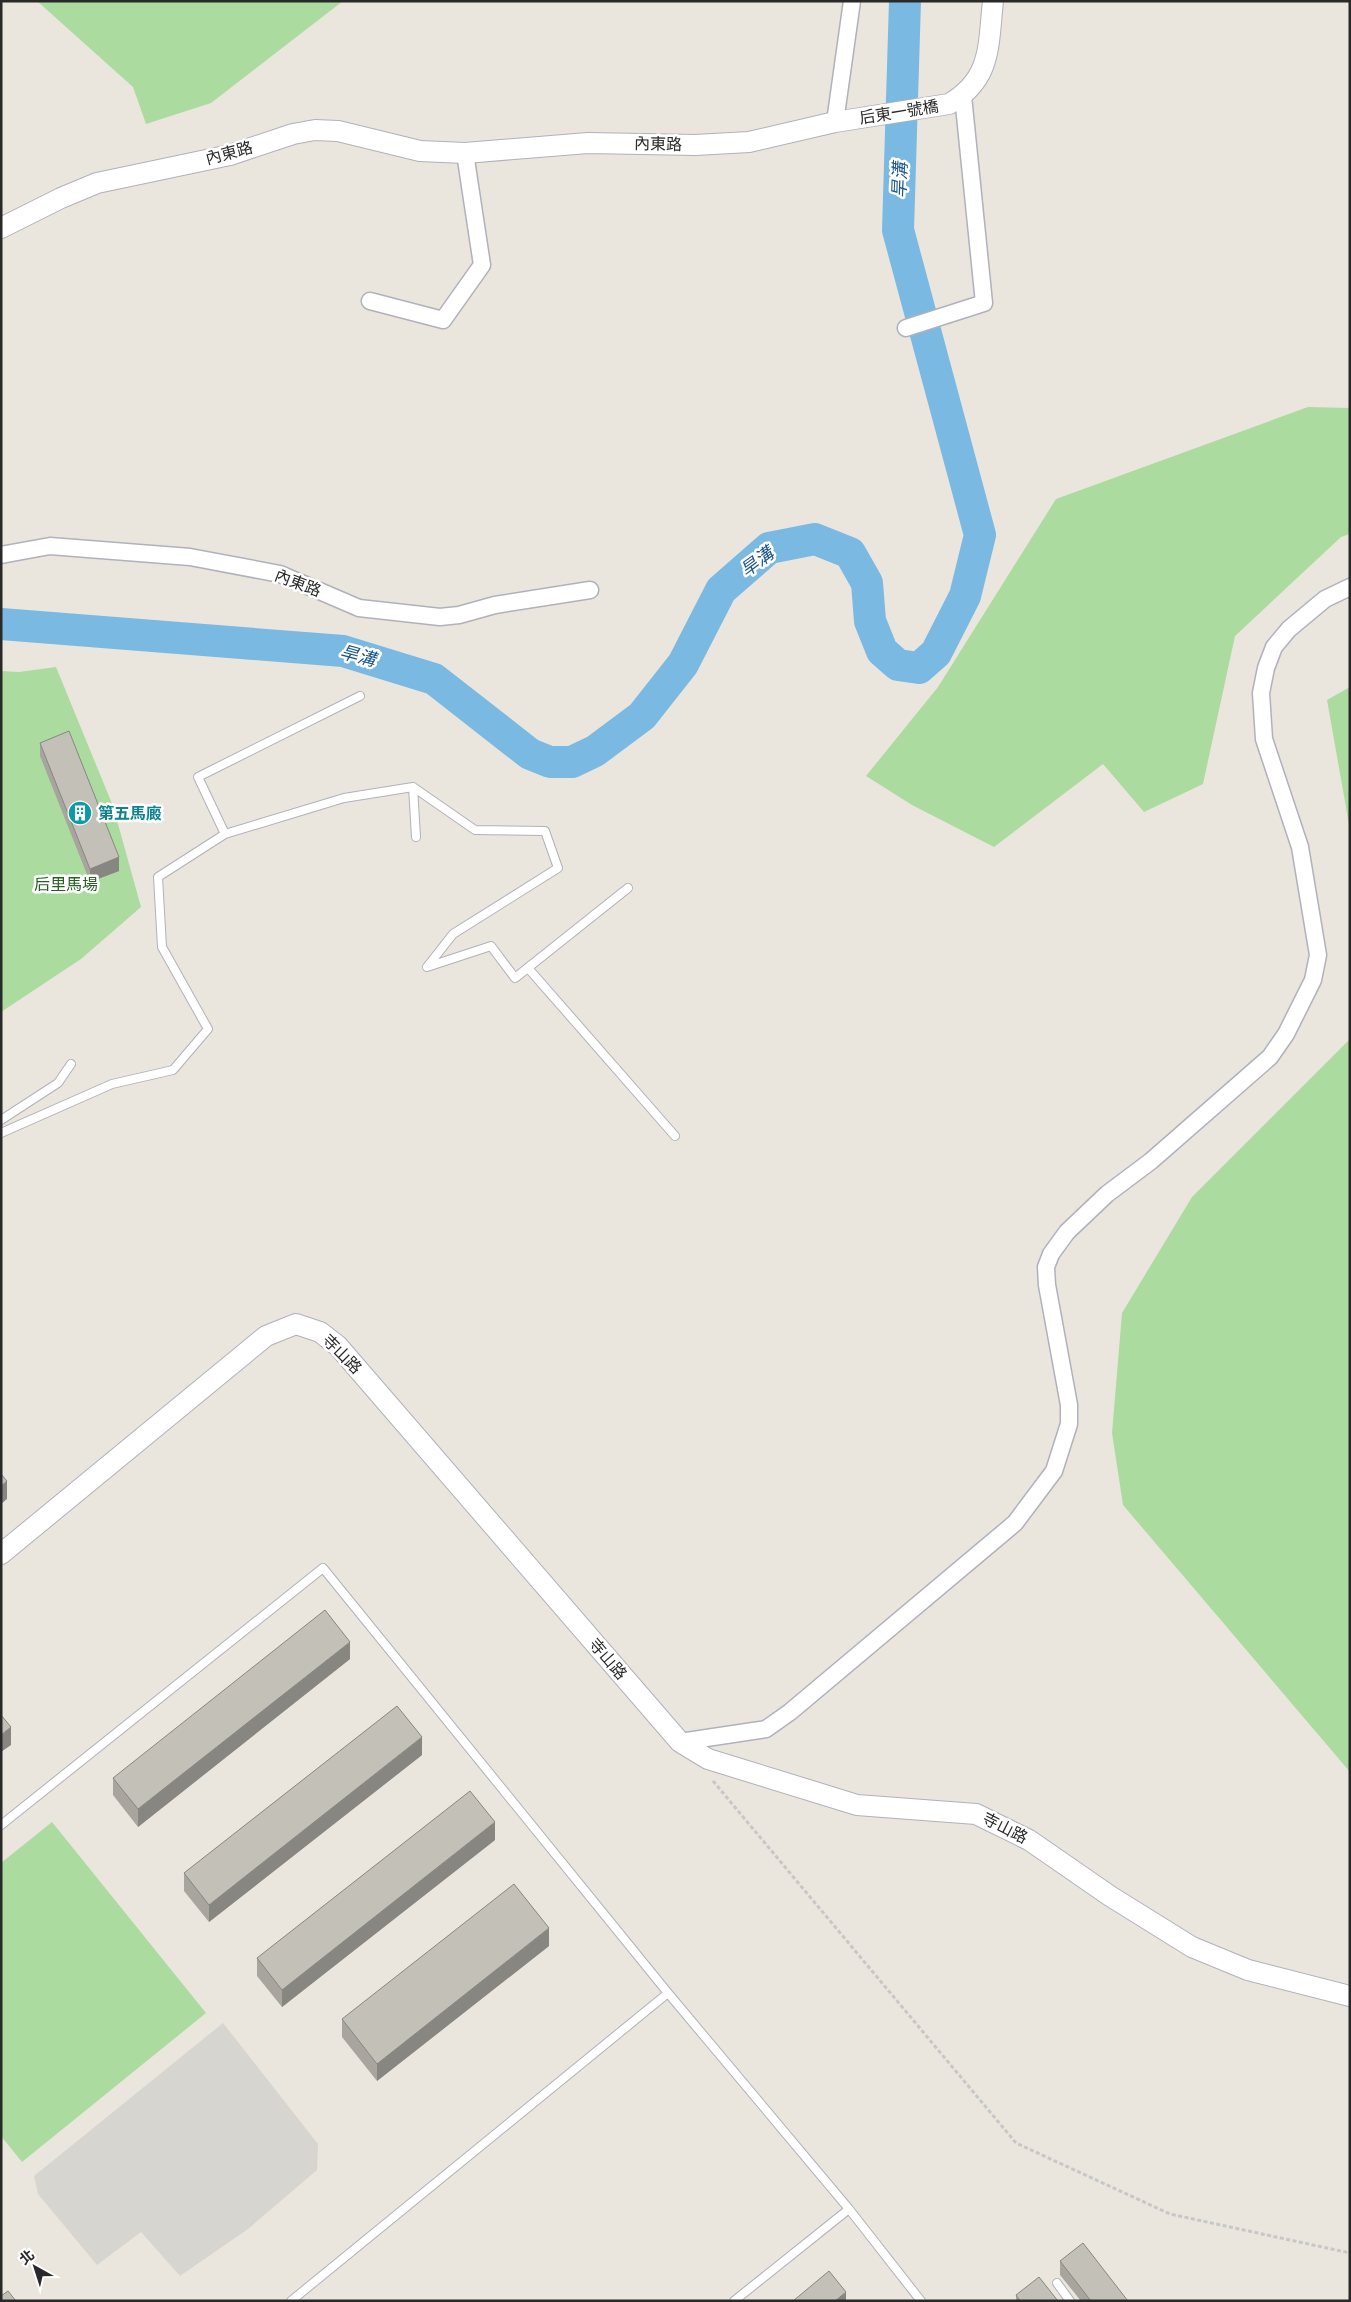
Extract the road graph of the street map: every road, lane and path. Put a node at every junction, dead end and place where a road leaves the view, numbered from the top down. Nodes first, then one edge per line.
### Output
1 (852, 1) edge
2 (993, 1) edge
3 (956, 100) junction
4 (842, 121) junction
5 (465, 153) junction
6 (1, 228) edge
7 (370, 301) dead end
8 (906, 328) dead end
9 (1, 556) edge
10 (1350, 587) edge
11 (590, 590) dead end
12 (360, 696) dead end
13 (413, 787) junction
14 (225, 834) junction
15 (416, 837) dead end
16 (628, 888) dead end
17 (528, 968) junction
18 (71, 1064) dead end
19 (1, 1120) edge
20 (1, 1133) edge
21 (676, 1136) dead end
22 (1, 1554) edge
23 (680, 1742) junction
24 (712, 1780) dead end
25 (1, 1826) edge
26 (668, 1993) junction
27 (1350, 1996) edge
28 (849, 2209) junction
29 (1350, 2253) edge
30 (1057, 2284) dead end
31 (291, 2301) edge
32 (734, 2301) edge
33 (921, 2301) edge
34 (1070, 2301) edge

1 - 4 street
2 - 3 street
3 - 4 street, 后東一號橋
3 - 8 street
4 - 5 street, 內東路
5 - 6 street, 內東路
5 - 7 street
9 - 11 street, 內東路
10 - 23 street
12 - 14 lane
13 - 14 lane
13 - 15 lane
13 - 17 lane
14 - 20 lane
16 - 17 lane
17 - 21 lane
18 - 19 lane
22 - 23 street, 寺山路
23 - 27 street, 寺山路
24 - 29 path
25 - 26 lane
26 - 28 lane
26 - 31 lane
28 - 32 lane
28 - 33 lane
30 - 34 lane

